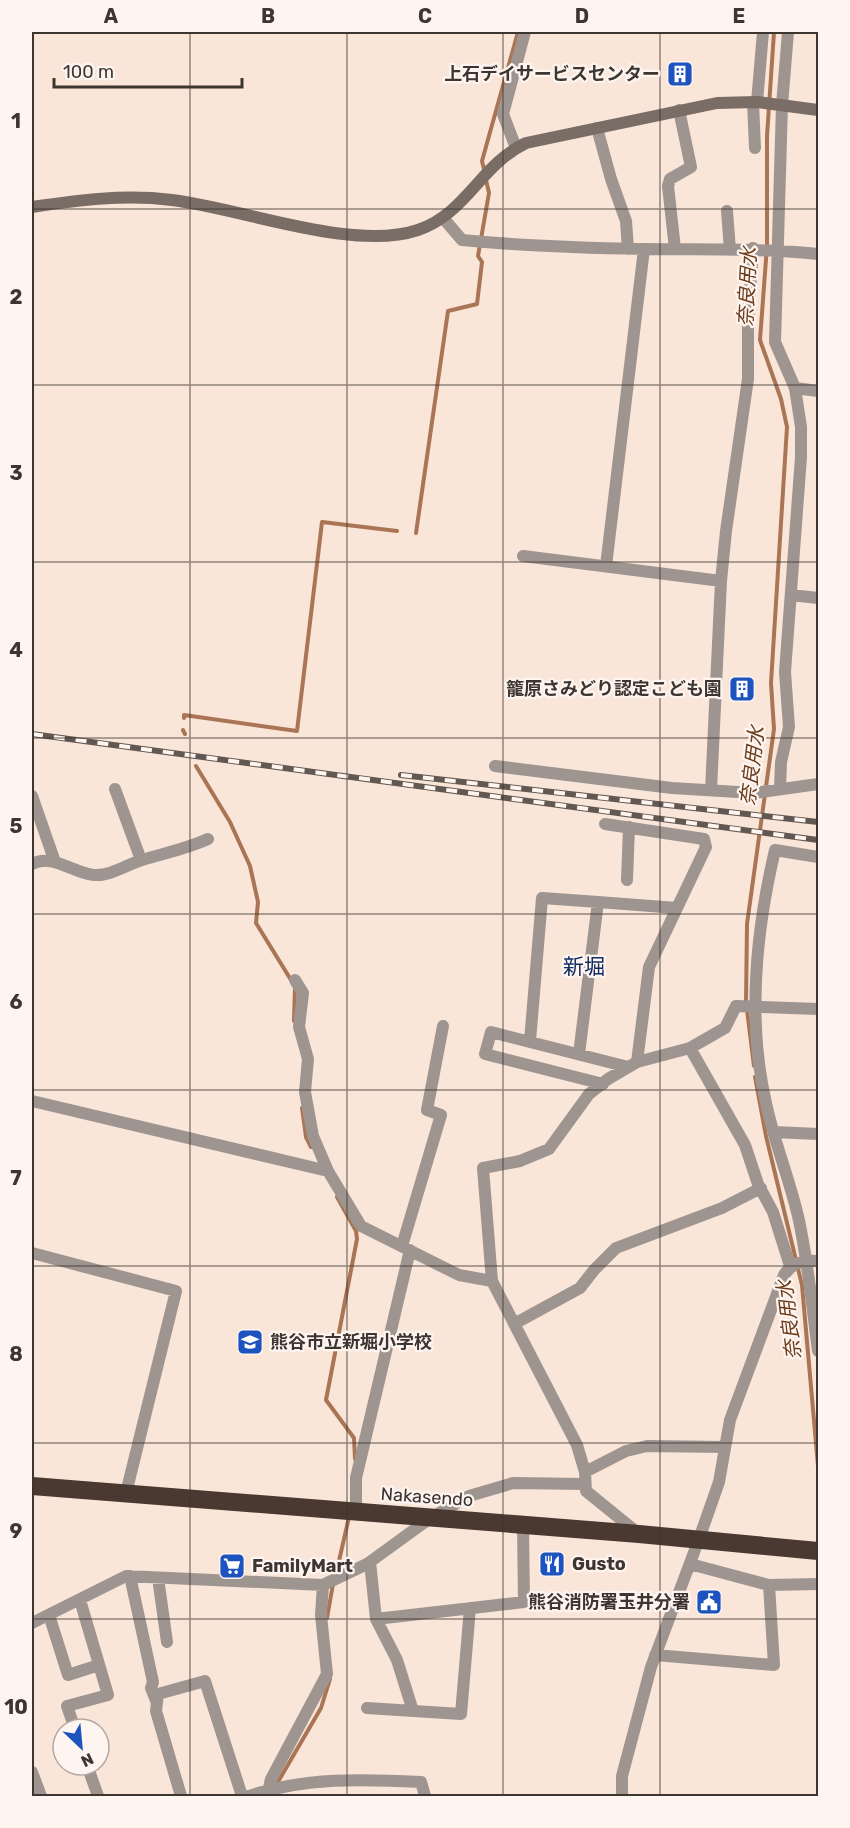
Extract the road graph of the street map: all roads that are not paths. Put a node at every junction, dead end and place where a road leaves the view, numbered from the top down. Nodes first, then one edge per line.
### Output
1 (525, 32) edge
2 (763, 32) edge
3 (788, 32) edge
4 (755, 102) junction
5 (782, 105) junction
6 (680, 110) junction
7 (819, 110) edge
8 (597, 128) junction
9 (516, 148) junction
10 (755, 148) dead end
11 (32, 207) edge
12 (727, 211) dead end
13 (444, 219) junction
14 (753, 248) junction
15 (628, 249) junction
16 (644, 249) junction
17 (675, 249) junction
18 (730, 250) junction
19 (779, 250) junction
20 (819, 254) edge
21 (795, 388) junction
22 (819, 391) edge
23 (523, 556) dead end
24 (606, 566) junction
25 (721, 581) junction
26 (791, 595) junction
27 (819, 598) edge
28 (495, 766) dead end
29 (819, 784) edge
30 (115, 789) dead end
31 (777, 789) junction
32 (711, 790) junction
33 (32, 796) edge
34 (605, 824) dead end
35 (629, 827) junction
36 (208, 839) dead end
37 (819, 857) edge
38 (141, 860) junction
39 (55, 862) junction
40 (32, 864) edge
41 (627, 880) dead end
42 (598, 902) junction
43 (677, 908) junction
44 (295, 980) dead end
45 (748, 1005) junction
46 (819, 1009) edge
47 (443, 1026) dead end
48 (530, 1041) junction
49 (690, 1048) junction
50 (579, 1054) junction
51 (632, 1065) junction
52 (603, 1084) junction
53 (32, 1101) edge
54 (774, 1132) junction
55 (819, 1134) edge
56 (328, 1171) junction
57 (760, 1188) junction
58 (406, 1248) junction
59 (32, 1257) edge
60 (805, 1260) junction
61 (819, 1261) edge
62 (790, 1266) junction
63 (492, 1281) junction
64 (514, 1324) junction
65 (819, 1351) edge
66 (725, 1447) junction
67 (585, 1478) junction
68 (32, 1486) edge
69 (126, 1493) junction
70 (356, 1513) junction
71 (429, 1518) junction
72 (523, 1525) junction
73 (639, 1534) junction
74 (699, 1539) junction
75 (814, 1551) edge
76 (370, 1562) junction
77 (690, 1564) junction
78 (130, 1576) junction
79 (158, 1578) junction
80 (815, 1584) edge
81 (323, 1585) junction
82 (769, 1585) junction
83 (80, 1600) junction
84 (470, 1608) junction
85 (49, 1615) junction
86 (376, 1619) junction
87 (32, 1623) edge
88 (167, 1642) dead end
89 (655, 1655) junction
90 (99, 1665) junction
91 (157, 1703) junction
92 (368, 1708) dead end
93 (413, 1711) junction
94 (71, 1717) edge
95 (32, 1772) edge
96 (91, 1777) edge
97 (267, 1793) edge
98 (41, 1797) edge
99 (98, 1797) edge
100 (181, 1797) edge
101 (242, 1797) edge
102 (249, 1797) edge
103 (425, 1797) edge
104 (622, 1797) edge

1 - 9 street
2 - 4 street
3 - 5 street
4 - 5 street
4 - 6 street
4 - 10 street
5 - 7 street
5 - 19 street
6 - 8 street
6 - 17 street
8 - 9 street
8 - 15 street
9 - 13 street
11 - 13 street
12 - 18 street
13 - 15 street
14 - 18 street
14 - 19 street
14 - 25 street
15 - 16 street
16 - 17 street
16 - 24 street
17 - 18 street
19 - 20 street
19 - 21 street
21 - 22 street
21 - 26 street
23 - 24 street
24 - 25 street
25 - 32 street
26 - 27 street
26 - 31 street
28 - 32 street
29 - 31 street
30 - 38 street
31 - 32 street
33 - 39 street
34 - 35 street
35 - 41 street
35 - 43 street
36 - 38 street
37 - 45 street
38 - 39 street
39 - 40 street
42 - 43 street
42 - 48 street
42 - 50 street
43 - 51 street
44 - 56 street
45 - 46 street
45 - 49 street
45 - 54 street
47 - 58 street
48 - 50 street
48 - 52 street
49 - 51 street
49 - 57 street
50 - 51 street
51 - 52 street
52 - 63 street
53 - 56 street
54 - 55 street
54 - 60 street
56 - 58 street
57 - 62 street
57 - 64 street
58 - 63 street
58 - 70 street
59 - 69 street
60 - 61 street
60 - 62 street
60 - 65 street
62 - 66 street
63 - 64 street
64 - 67 street
66 - 67 street
66 - 74 street
67 - 71 street
67 - 73 street
68 - 69 highway, Nakasendo
69 - 70 highway, Nakasendo
70 - 71 highway, Nakasendo
71 - 72 highway, Nakasendo
71 - 76 street
72 - 73 highway, Nakasendo
72 - 84 street
73 - 74 highway, Nakasendo
74 - 75 highway, Nakasendo
74 - 77 street
76 - 81 street
76 - 86 street
77 - 82 street
77 - 89 street
78 - 79 street
78 - 83 street
78 - 91 street
79 - 81 street
79 - 88 street
80 - 82 street
81 - 97 street
82 - 89 street
83 - 85 street
83 - 90 street
84 - 86 street
84 - 93 street
85 - 87 street
85 - 90 street
86 - 93 street
89 - 104 street
90 - 94 street
91 - 100 street
91 - 101 street
92 - 93 street
95 - 98 street
96 - 99 street
97 - 102 street
97 - 103 street

